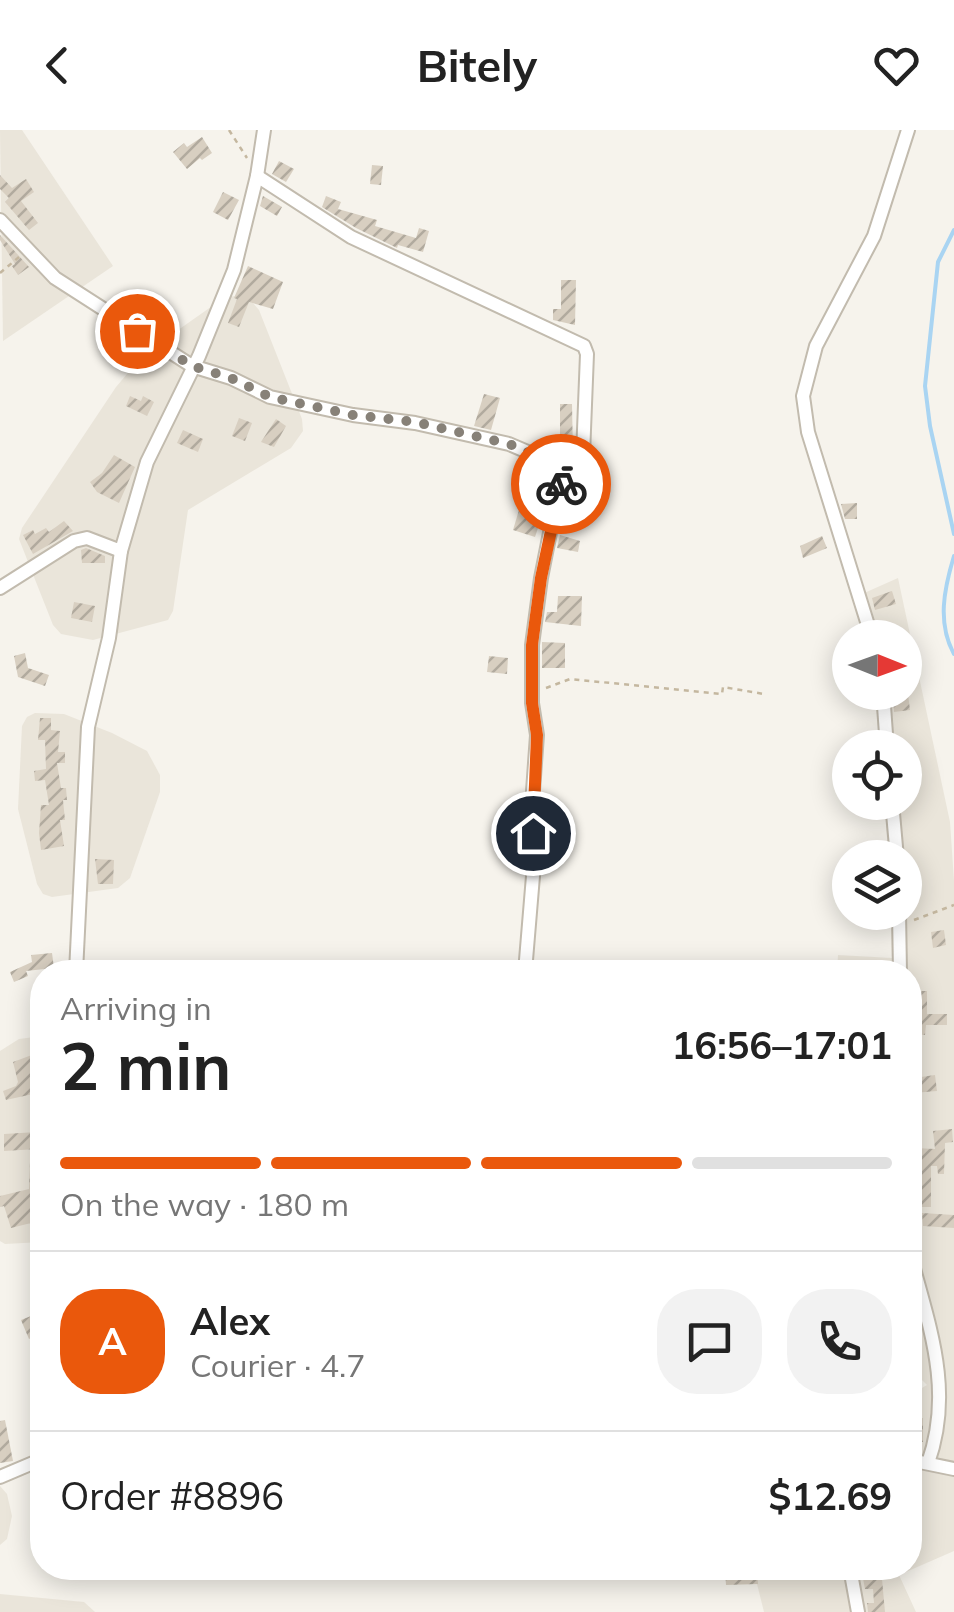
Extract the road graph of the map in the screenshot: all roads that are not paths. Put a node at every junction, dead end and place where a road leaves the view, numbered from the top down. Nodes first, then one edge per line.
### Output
1 (264, 130) edge
2 (908, 130) edge
3 (258, 176) junction
4 (0, 220) edge
5 (192, 366) junction
6 (563, 467) junction
7 (121, 551) junction
8 (0, 588) edge
9 (866, 620) edge
10 (899, 930) edge
11 (77, 960) edge
12 (526, 960) edge
13 (900, 960) edge
14 (922, 1304) edge
15 (922, 1462) edge
16 (928, 1463) junction
17 (30, 1464) edge
18 (954, 1468) edge
19 (0, 1477) edge
20 (852, 1580) edge
21 (858, 1612) edge

1 - 3 street
2 - 9 street
3 - 5 street
3 - 6 street
4 - 5 street
5 - 6 street
5 - 7 street
6 - 12 street
7 - 8 street
7 - 11 street
10 - 13 street
14 - 16 street
15 - 16 street
16 - 18 street
17 - 19 street
20 - 21 street

